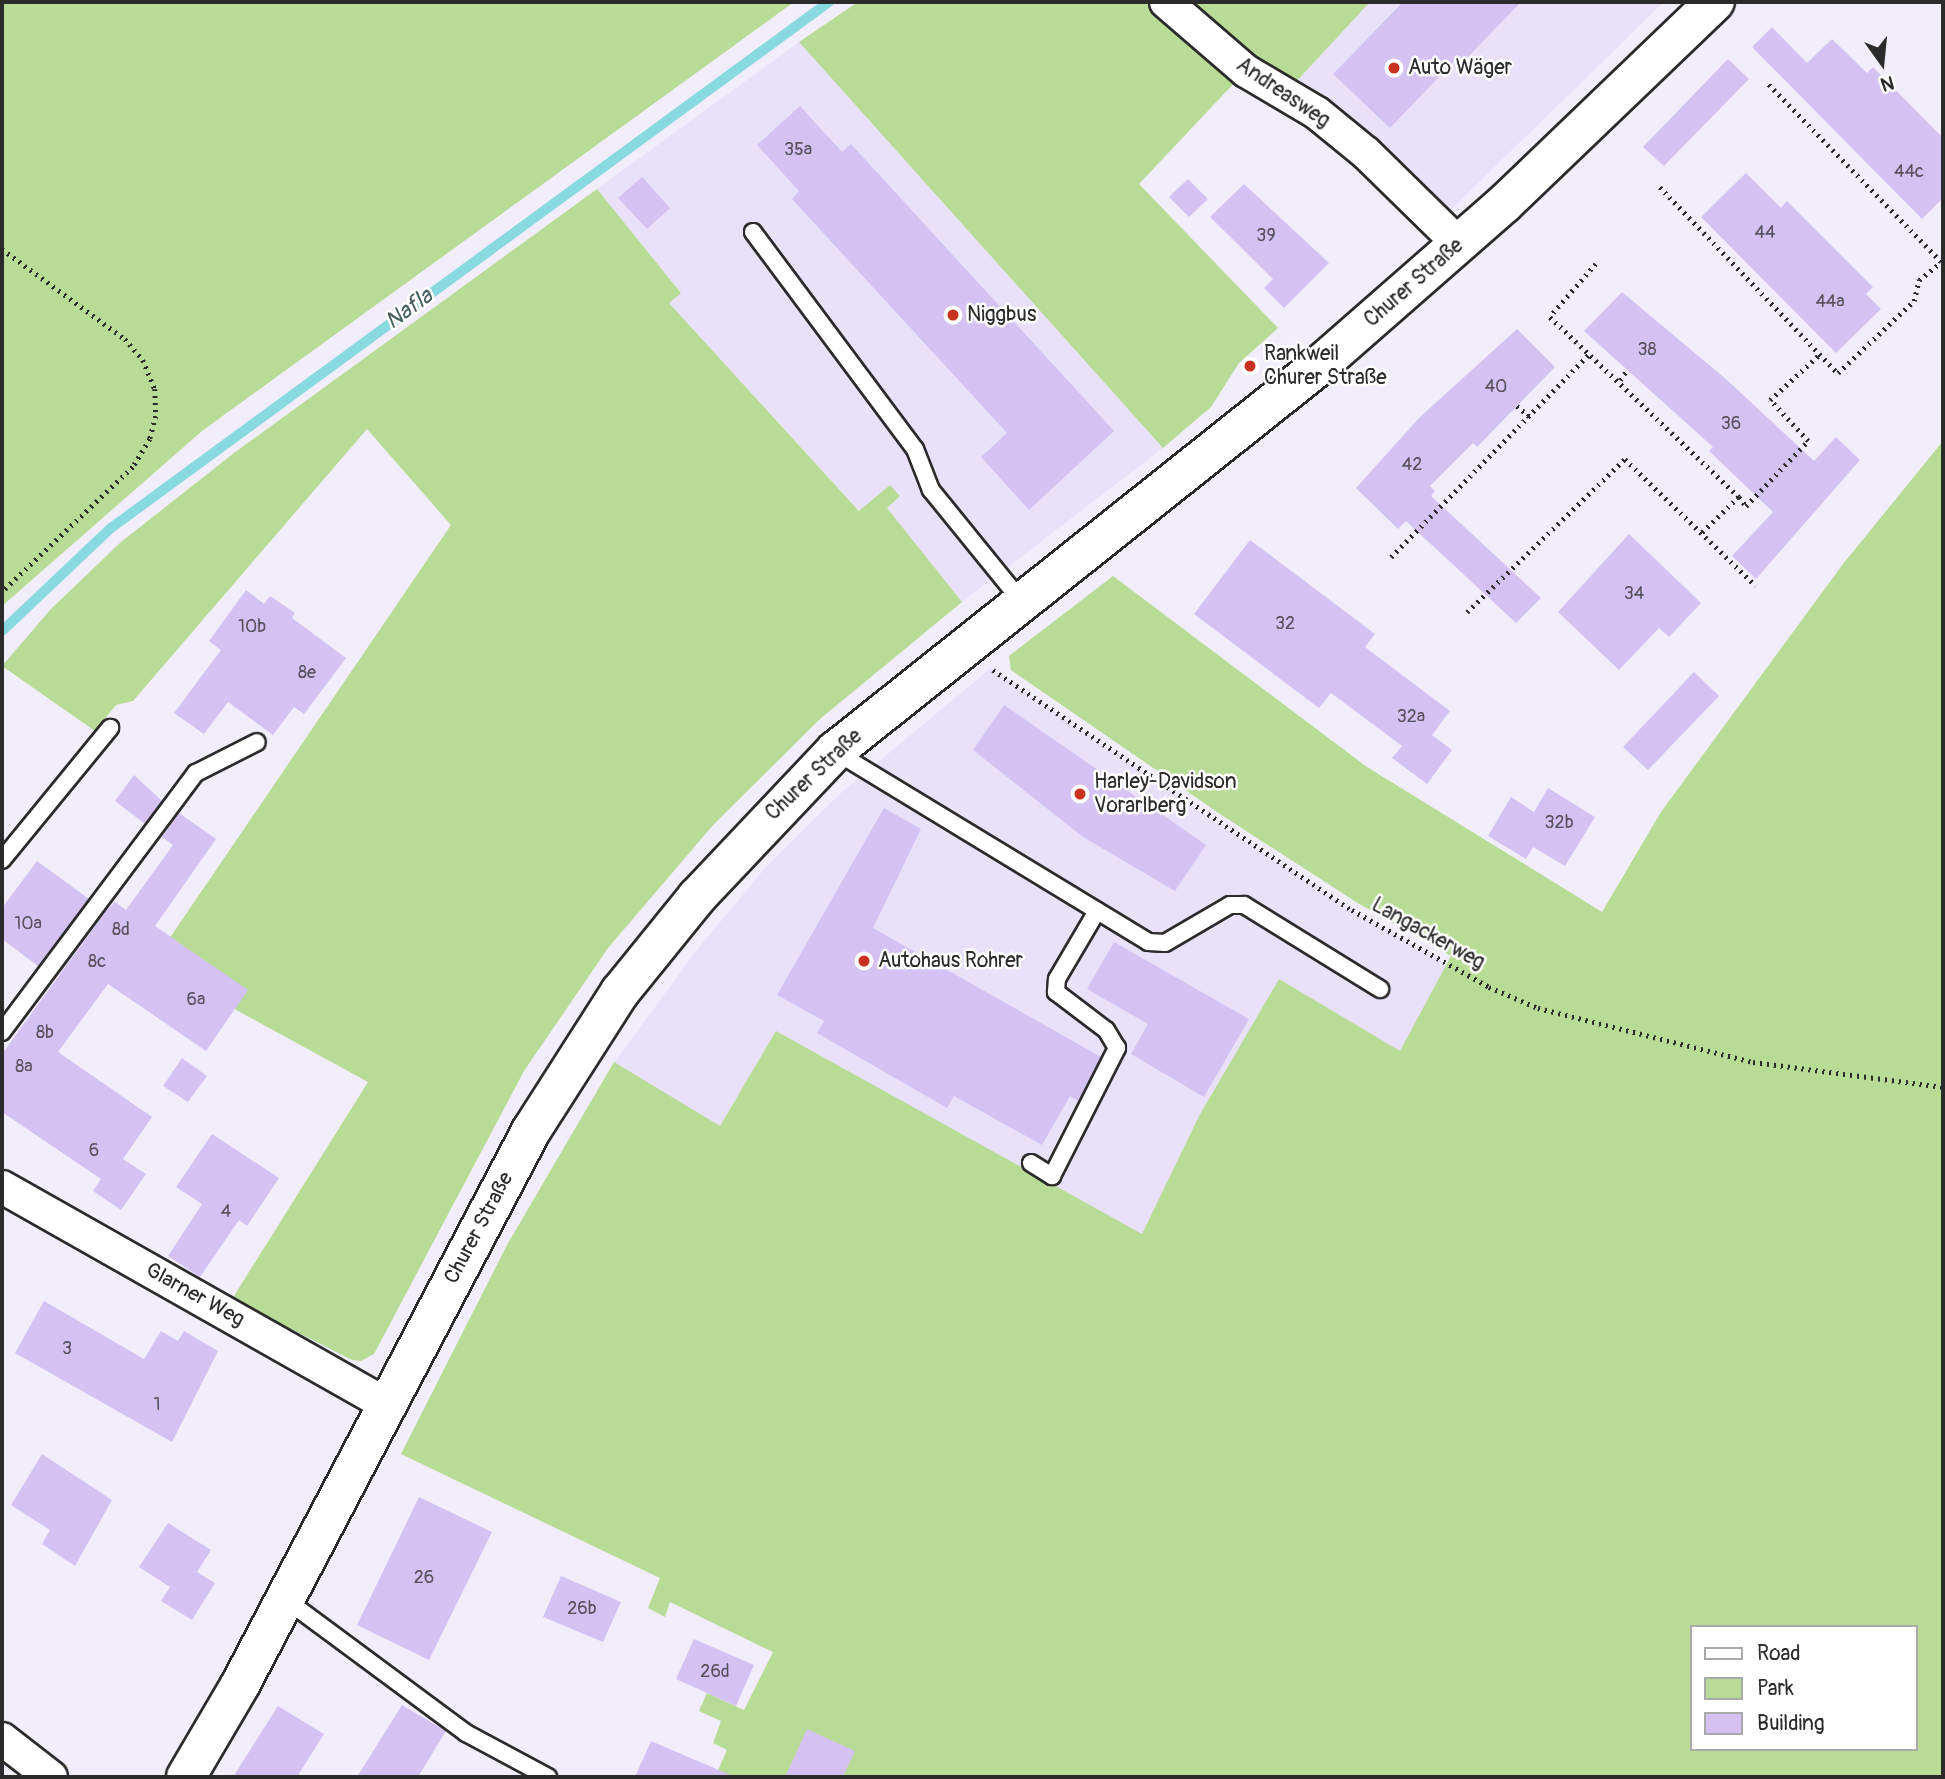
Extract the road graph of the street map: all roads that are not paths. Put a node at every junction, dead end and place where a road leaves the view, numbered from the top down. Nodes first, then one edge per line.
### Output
1 (1166, 2) edge
2 (1716, 2) edge
3 (753, 232) dead end
4 (1459, 244) junction
5 (1022, 602) junction
6 (110, 728) dead end
7 (257, 743) dead end
8 (835, 751) junction
9 (2, 860) edge
10 (1097, 911) junction
11 (1380, 989) dead end
12 (2, 1032) edge
13 (1031, 1163) dead end
14 (2, 1187) edge
15 (387, 1405) junction
16 (285, 1599) junction
17 (2, 1739) edge
18 (51, 1777) edge
19 (186, 1777) edge
20 (548, 1777) edge

1 - 4 street, Andreasweg
2 - 4 main road, Churer Straße
3 - 5 lane
4 - 5 main road, Churer Straße
5 - 8 main road, Churer Straße
6 - 9 lane
7 - 12 lane
8 - 10 lane
8 - 15 main road, Churer Straße
10 - 11 lane
10 - 13 lane
14 - 15 street, Glarner Weg
15 - 16 main road, Churer Straße
16 - 19 main road, Churer Straße
16 - 20 lane
17 - 18 street

